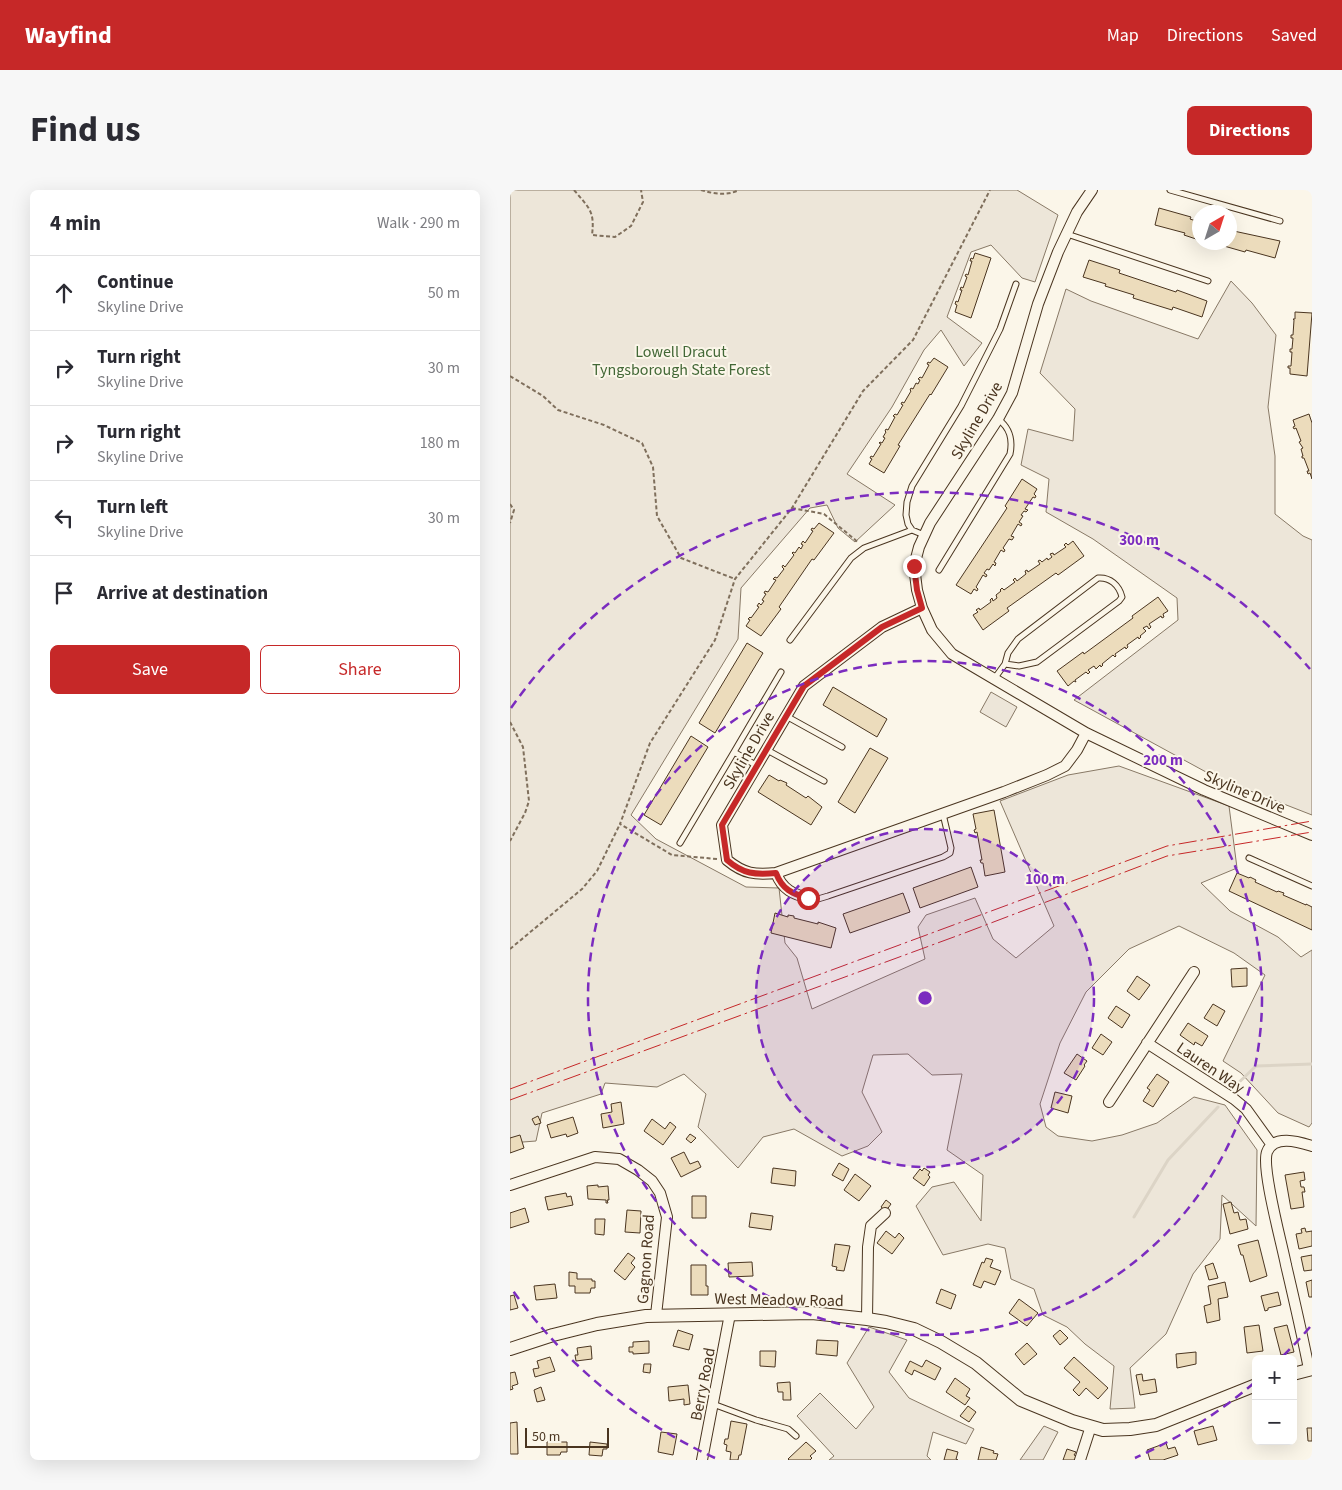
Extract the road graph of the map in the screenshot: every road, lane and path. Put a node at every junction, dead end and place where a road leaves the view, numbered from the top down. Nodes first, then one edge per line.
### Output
1 (574, 190) edge
2 (641, 190) edge
3 (701, 190) edge
4 (739, 190) edge
5 (990, 190) edge
6 (1092, 190) edge
7 (1170, 190) edge
8 (1280, 221) dead end
9 (1066, 233) junction
10 (1208, 281) dead end
11 (1016, 284) dead end
12 (510, 376) edge
13 (998, 419) junction
14 (510, 504) edge
15 (792, 508) junction
16 (510, 523) edge
17 (912, 530) junction
18 (924, 535) junction
19 (864, 548) junction
20 (939, 570) dead end
21 (735, 579) junction
22 (922, 608) junction
23 (790, 640) dead end
24 (1005, 664) junction
25 (781, 672) dead end
26 (994, 678) junction
27 (786, 716) junction
28 (510, 722) edge
29 (1086, 733) junction
30 (842, 747) dead end
31 (766, 750) junction
32 (734, 752) junction
33 (757, 766) junction
34 (824, 781) dead end
35 (943, 814) junction
36 (620, 824) junction
37 (1312, 835) edge
38 (510, 841) edge
39 (680, 843) dead end
40 (1249, 858) dead end
41 (727, 860) junction
42 (776, 873) junction
43 (1312, 886) edge
44 (810, 898) joint
45 (510, 949) edge
46 (1194, 972) dead end
47 (1147, 1043) junction
48 (1109, 1102) dead end
49 (1272, 1145) junction
50 (1312, 1146) edge
51 (510, 1185) edge
52 (885, 1212) dead end
53 (730, 1314) junction
54 (656, 1315) junction
55 (867, 1319) junction
56 (510, 1349) edge
57 (1311, 1369) edge
58 (1297, 1373) edge
59 (1252, 1387) edge
60 (713, 1404) junction
61 (1091, 1426) junction
62 (796, 1436) dead end
63 (702, 1460) edge
64 (1080, 1460) edge

1 - 2 path
3 - 4 path
5 - 15 path
6 - 9 street, Skyline Drive
7 - 8 lane
9 - 10 lane
9 - 13 street, Skyline Drive
11 - 17 lane
12 - 21 path
13 - 18 street, Skyline Drive
13 - 20 lane
14 - 16 path
15 - 19 path
15 - 21 path
17 - 18 lane
17 - 19 lane
18 - 22 street, Skyline Drive
19 - 23 lane
21 - 36 path
22 - 26 street, Skyline Drive
22 - 27 street, Skyline Drive
24 - 24 lane
24 - 26 lane
25 - 32 lane
26 - 29 street, Skyline Drive
27 - 30 lane
27 - 31 street, Skyline Drive
28 - 38 path
29 - 35 street
29 - 37 street, Skyline Drive
31 - 33 street, Skyline Drive
31 - 34 lane
32 - 33 lane
32 - 39 lane
33 - 41 street, Skyline Drive
35 - 42 street
35 - 44 lane
36 - 41 path
36 - 45 path
40 - 43 lane
41 - 42 street
42 - 44 street
46 - 47 street
47 - 48 street
47 - 49 street, Lauren Way
49 - 50 street
49 - 57 street
51 - 54 street, Gagnon Road
52 - 55 street
53 - 54 street, West Meadow Road
53 - 55 street, West Meadow Road
53 - 60 street, Berry Road
54 - 56 street, West Meadow Road
55 - 61 street, West Meadow Road
57 - 58 street
59 - 61 street, West Meadow Road
60 - 62 lane
60 - 63 street, Berry Road
61 - 64 street

